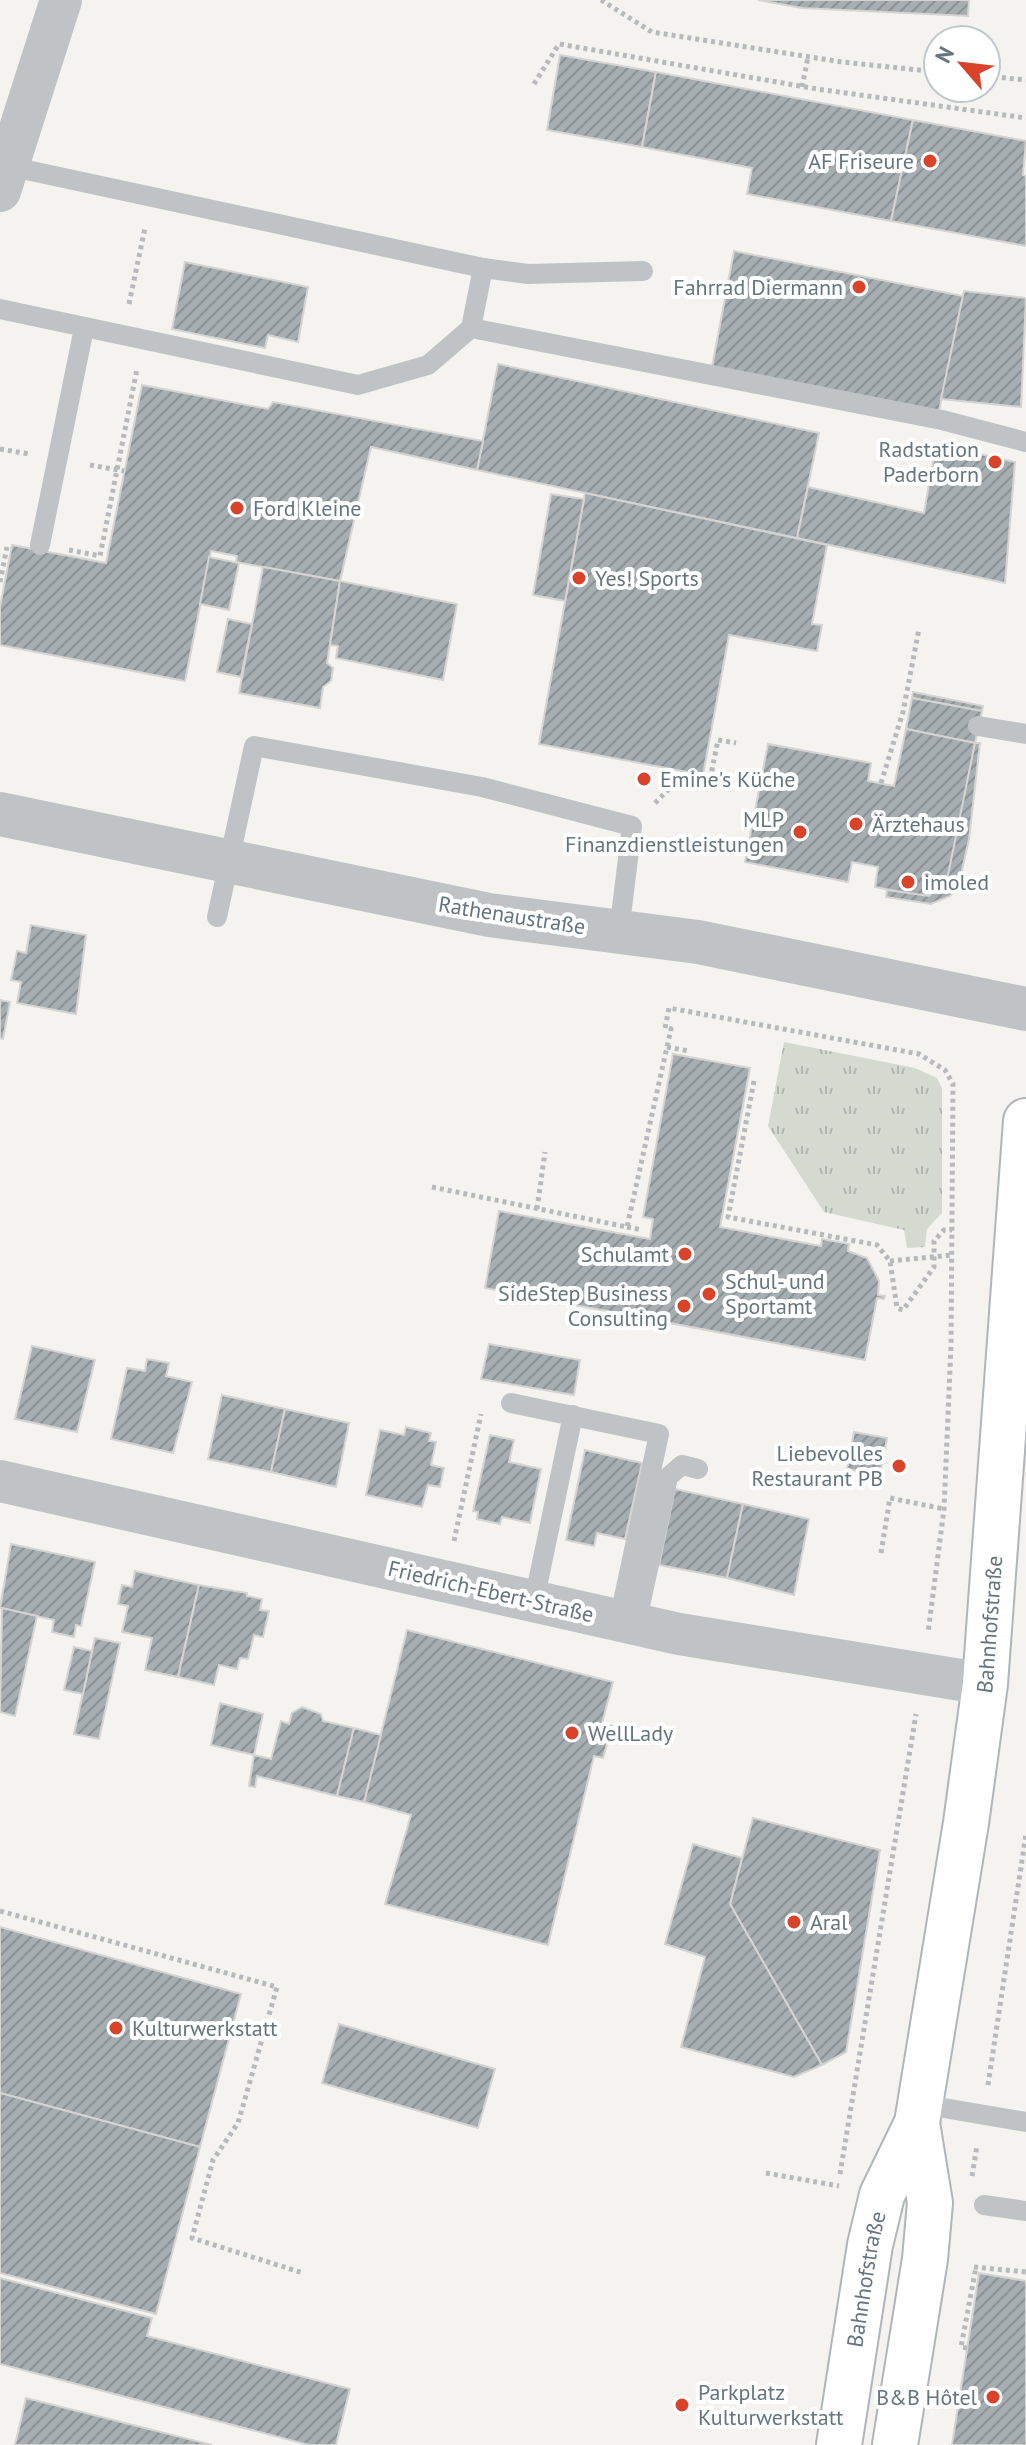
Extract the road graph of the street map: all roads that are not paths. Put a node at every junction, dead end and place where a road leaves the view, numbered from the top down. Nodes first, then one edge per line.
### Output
1 (61, 0) edge
2 (4, 179) edge
3 (483, 268) junction
4 (643, 271) dead end
5 (0, 309) edge
6 (84, 328) junction
7 (471, 328) junction
8 (1026, 442) edge
9 (40, 545) road end
10 (978, 726) dead end
11 (1026, 734) edge
12 (0, 814) edge
13 (232, 860) junction
14 (217, 917) dead end
15 (619, 932) junction
16 (1026, 1009) edge
17 (1026, 1121) edge
18 (511, 1403) road end
19 (573, 1415) junction
20 (698, 1469) dead end
21 (0, 1481) edge
22 (534, 1601) junction
23 (627, 1622) junction
24 (985, 1684) junction
25 (919, 2113) junction
26 (1026, 2122) edge
27 (984, 2205) dead end
28 (1026, 2211) edge
29 (839, 2445) edge
30 (895, 2445) edge

1 - 2 street
2 - 3 lane
3 - 4 lane
3 - 7 lane
5 - 6 lane
6 - 7 lane
6 - 9 lane
7 - 8 lane
10 - 11 lane
12 - 13 street, Rathenaustraße
13 - 14 lane
13 - 15 street, Rathenaustraße
13 - 15 lane
15 - 16 street, Rathenaustraße
17 - 24 main road, Bahnhofstraße
18 - 19 lane
19 - 22 lane
19 - 23 lane
20 - 23 lane
21 - 22 street, Friedrich-Ebert-Straße
22 - 23 street, Friedrich-Ebert-Straße
23 - 24 street, Friedrich-Ebert-Straße
24 - 25 main road, Bahnhofstraße
25 - 26 lane
25 - 29 main road, Bahnhofstraße
25 - 30 main road, Bahnhofstraße
27 - 28 lane

